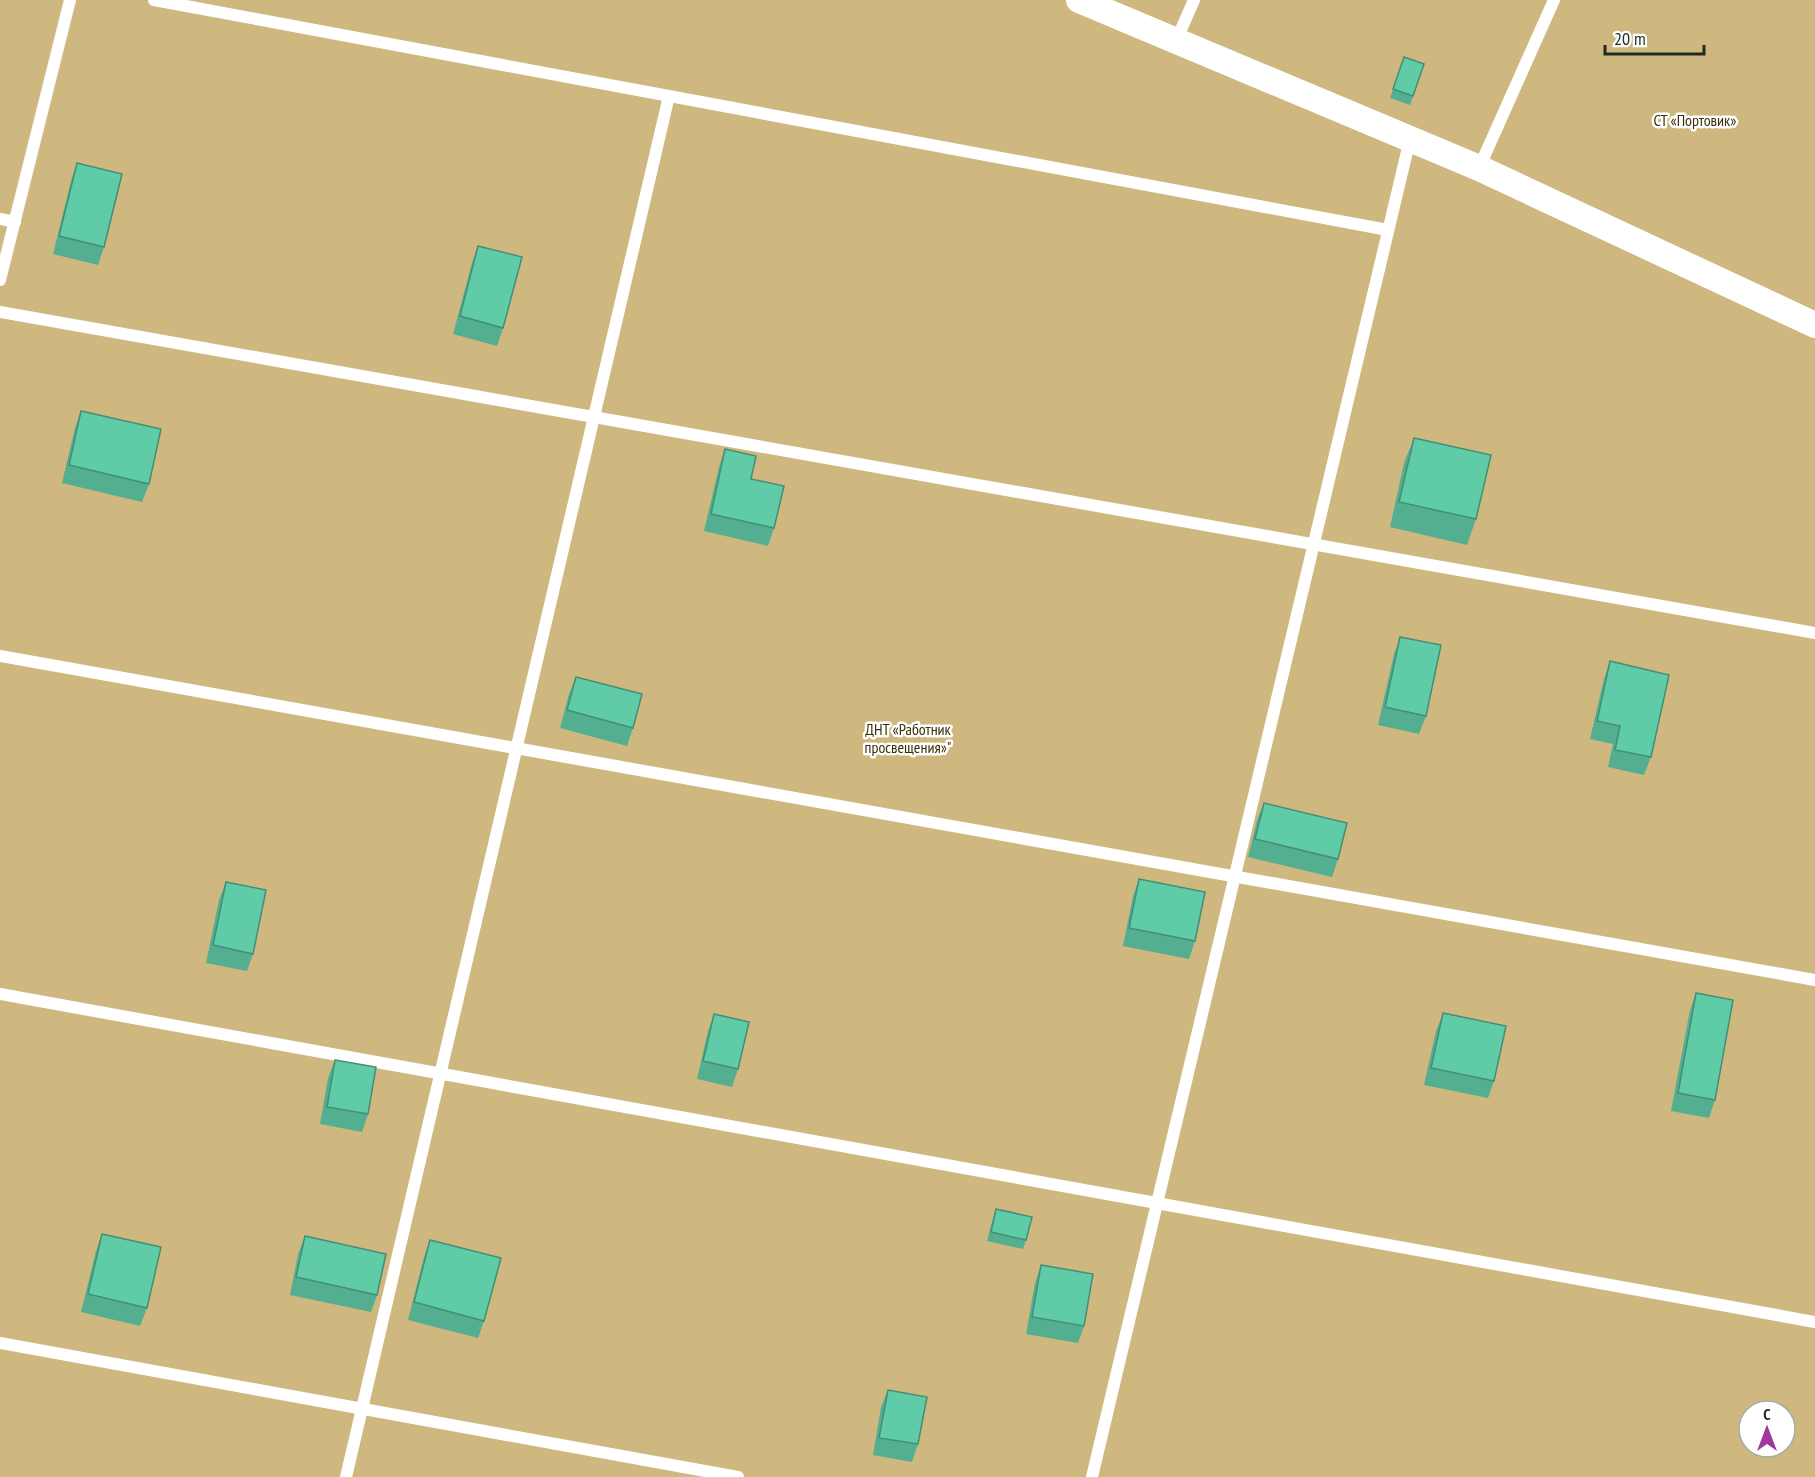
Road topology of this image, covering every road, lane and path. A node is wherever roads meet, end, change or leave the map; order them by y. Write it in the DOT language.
graph roads {
  1 [pos="70,0"];
  2 [pos="154,0"];
  3 [pos="1079,0"];
  4 [pos="1194,0"];
  5 [pos="1554,0"];
  6 [pos="1176,41"];
  7 [pos="669,96"];
  8 [pos="1410,139"];
  9 [pos="1479,168"];
  10 [pos="0,219"];
  11 [pos="15,222"];
  12 [pos="1388,230"];
  13 [pos="0,280"];
  14 [pos="0,312"];
  15 [pos="1815,325"];
  16 [pos="594,417"];
  17 [pos="1314,544"];
  18 [pos="1815,633"];
  19 [pos="0,656"];
  20 [pos="517,748"];
  21 [pos="1234,877"];
  22 [pos="1815,980"];
  23 [pos="0,994"];
  24 [pos="440,1074"];
  25 [pos="1157,1203"];
  26 [pos="1815,1322"];
  27 [pos="0,1343"];
  28 [pos="362,1409"];
  29 [pos="346,1477"];
  30 [pos="738,1477"];
  31 [pos="1092,1477"];
  1 -- 11 [label="lane"];
  2 -- 7 [label="lane"];
  3 -- 6 [label="street"];
  4 -- 6 [label="lane"];
  5 -- 9 [label="lane"];
  6 -- 8 [label="street"];
  7 -- 12 [label="lane"];
  7 -- 16 [label="lane"];
  8 -- 9 [label="street"];
  8 -- 12 [label="lane"];
  9 -- 15 [label="street"];
  10 -- 11 [label="lane"];
  11 -- 13 [label="lane"];
  12 -- 17 [label="lane"];
  14 -- 16 [label="lane"];
  16 -- 17 [label="lane"];
  16 -- 20 [label="lane"];
  17 -- 18 [label="lane"];
  17 -- 21 [label="lane"];
  19 -- 20 [label="lane"];
  20 -- 21 [label="lane"];
  20 -- 24 [label="lane"];
  21 -- 22 [label="lane"];
  21 -- 25 [label="lane"];
  23 -- 24 [label="lane"];
  24 -- 25 [label="lane"];
  24 -- 28 [label="lane"];
  25 -- 26 [label="lane"];
  25 -- 31 [label="lane"];
  27 -- 28 [label="lane"];
  28 -- 29 [label="lane"];
  28 -- 30 [label="lane"];
}
